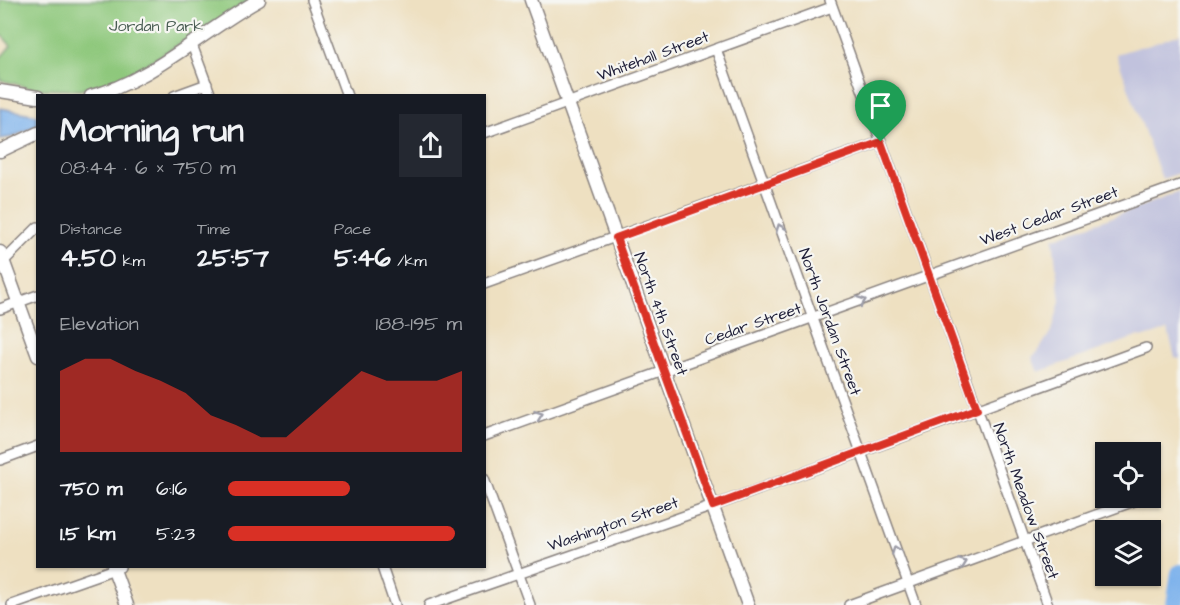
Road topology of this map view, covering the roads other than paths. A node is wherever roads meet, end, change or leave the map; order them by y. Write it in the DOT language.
graph roads {
  1 [pos="259,0"];
  2 [pos="312,0"];
  3 [pos="531,0"];
  4 [pos="831,4"];
  5 [pos="191,42"];
  6 [pos="716,49"];
  7 [pos="207,84"];
  8 [pos="122,86"];
  9 [pos="0,91"];
  10 [pos="97,94"];
  11 [pos="111,94"];
  12 [pos="180,94"];
  13 [pos="210,94"];
  14 [pos="346,94"];
  15 [pos="36,97"];
  16 [pos="568,103"];
  17 [pos="486,132"];
  18 [pos="36,134"];
  19 [pos="881,142"];
  20 [pos="0,151"];
  21 [pos="765,184"];
  22 [pos="1180,185"];
  23 [pos="36,228"];
  24 [pos="616,238"];
  25 [pos="2,257"];
  26 [pos="929,276"];
  27 [pos="486,283"];
  28 [pos="36,296"];
  29 [pos="18,302"];
  30 [pos="0,309"];
  31 [pos="813,318"];
  32 [pos="1146,348"];
  33 [pos="36,351"];
  34 [pos="664,371"];
  35 [pos="977,409"];
  36 [pos="486,434"];
  37 [pos="36,447"];
  38 [pos="861,452"];
  39 [pos="0,460"];
  40 [pos="486,485"];
  41 [pos="713,506"];
  42 [pos="1115,508"];
  43 [pos="1025,541"];
  44 [pos="116,568"];
  45 [pos="382,568"];
  46 [pos="518,573"];
  47 [pos="908,584"];
  48 [pos="12,605"];
  49 [pos="127,605"];
  50 [pos="395,605"];
  51 [pos="429,605"];
  52 [pos="530,605"];
  53 [pos="748,605"];
  54 [pos="849,605"];
  55 [pos="916,605"];
  56 [pos="1048,605"];
  1 -- 5 [label="street"];
  2 -- 14 [label="street"];
  3 -- 16 [label="street, North 4th Street"];
  4 -- 6 [label="street, Whitehall Street"];
  4 -- 19 [label="street, North Meadow Street"];
  5 -- 7 [label="street"];
  5 -- 8 [label="street"];
  6 -- 16 [label="street, Whitehall Street"];
  6 -- 21 [label="street, North Jordan Street"];
  7 -- 12 [label="street"];
  7 -- 13 [label="street"];
  8 -- 10 [label="street"];
  8 -- 11 [label="street"];
  9 -- 15 [label="street"];
  16 -- 17 [label="street, Whitehall Street"];
  16 -- 24 [label="street, North 4th Street"];
  18 -- 20 [label="street"];
  19 -- 21 [label="street"];
  19 -- 26 [label="street, North Meadow Street"];
  21 -- 24 [label="street"];
  31 -- 21 [label="street, North Jordan Street, one-way"];
  22 -- 26 [label="street, West Cedar Street"];
  23 -- 25 [label="street"];
  24 -- 27 [label="street"];
  24 -- 34 [label="street, North 4th Street"];
  25 -- 29 [label="street"];
  31 -- 26 [label="street, Cedar Street, one-way"];
  26 -- 35 [label="street, North Meadow Street"];
  28 -- 29 [label="street"];
  29 -- 30 [label="street"];
  29 -- 33 [label="street"];
  31 -- 34 [label="street, Cedar Street"];
  31 -- 38 [label="street, North Jordan Street"];
  32 -- 35 [label="street, Washington Street"];
  36 -- 34 [label="street, Cedar Street, one-way"];
  34 -- 41 [label="street, North 4th Street"];
  35 -- 38 [label="street, Washington Street"];
  35 -- 43 [label="street, North Meadow Street"];
  37 -- 39 [label="street"];
  38 -- 41 [label="street, Washington Street"];
  47 -- 38 [label="street, North Jordan Street, one-way"];
  40 -- 46 [label="street"];
  41 -- 46 [label="street, Washington Street"];
  41 -- 53 [label="street, North 4th Street"];
  42 -- 43 [label="street"];
  47 -- 43 [label="street, one-way"];
  43 -- 56 [label="street, North Meadow Street"];
  44 -- 48 [label="street"];
  44 -- 49 [label="street"];
  45 -- 50 [label="street"];
  46 -- 51 [label="street, Washington Street"];
  46 -- 52 [label="street"];
  47 -- 54 [label="street"];
  47 -- 55 [label="street, North Jordan Street"];
}
